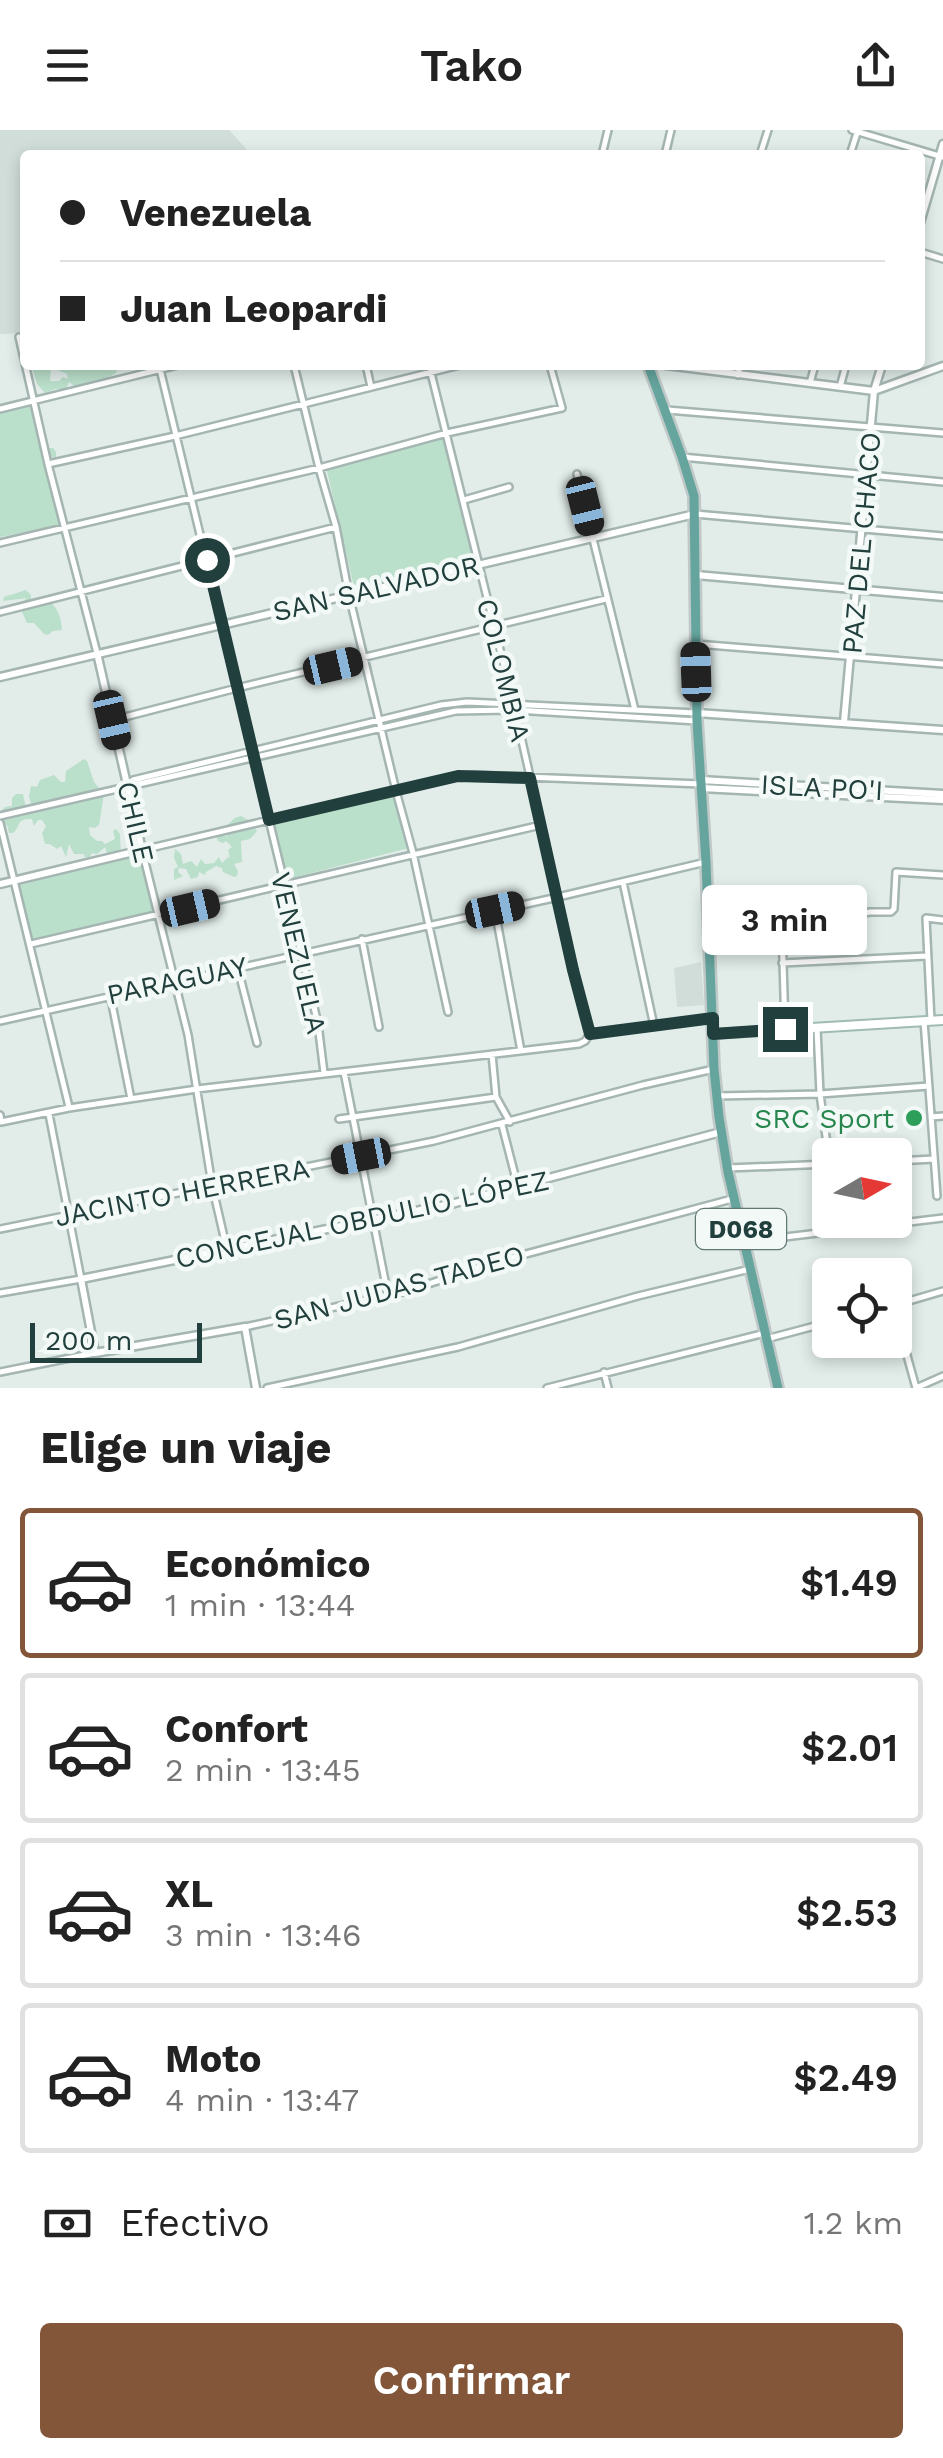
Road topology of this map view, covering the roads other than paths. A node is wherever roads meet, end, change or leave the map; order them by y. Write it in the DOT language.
graph roads {
  1 [pos="856,131"];
  2 [pos="943,144"];
  3 [pos="918,150"];
  4 [pos="941,157"];
  5 [pos="925,208"];
  6 [pos="19,338"];
  7 [pos="20,343"];
  8 [pos="943,366"];
  9 [pos="26,370"];
  10 [pos="149,370"];
  11 [pos="161,370"];
  12 [pos="295,370"];
  13 [pos="367,370"];
  14 [pos="427,370"];
  15 [pos="430,370"];
  16 [pos="551,370"];
  17 [pos="650,370"];
  18 [pos="717,370"];
  19 [pos="739,370"];
  20 [pos="814,370"];
  21 [pos="845,370"];
  22 [pos="880,370"];
  23 [pos="738,375"];
  24 [pos="810,384"];
  25 [pos="371,387"];
  26 [pos="840,387"];
  27 [pos="874,391"];
  28 [pos="33,402"];
  29 [pos="304,404"];
  30 [pos="0,410"];
  31 [pos="666,410"];
  32 [pos="872,427"];
  33 [pos="447,433"];
  34 [pos="943,433"];
  35 [pos="175,436"];
  36 [pos="682,457"];
  37 [pos="48,464"];
  38 [pos="318,468"];
  39 [pos="577,474"];
  40 [pos="866,475"];
  41 [pos="943,482"];
  42 [pos="509,487"];
  43 [pos="192,498"];
  44 [pos="462,500"];
  45 [pos="695,514"];
  46 [pos="65,528"];
  47 [pos="336,528"];
  48 [pos="862,528"];
  49 [pos="943,536"];
  50 [pos="592,538"];
  51 [pos="0,543"];
  52 [pos="207,560"];
  53 [pos="478,564"];
  54 [pos="696,574"];
  55 [pos="857,590"];
  56 [pos="80,593"];
  57 [pos="349,595"];
  58 [pos="943,596"];
  59 [pos="606,599"];
  60 [pos="0,612"];
  61 [pos="222,625"];
  62 [pos="494,628"];
  63 [pos="696,644"];
  64 [pos="97,653"];
  65 [pos="850,657"];
  66 [pos="365,659"];
  67 [pos="943,664"];
  68 [pos="0,677"];
  69 [pos="237,688"];
  70 [pos="514,707"];
  71 [pos="636,714"];
  72 [pos="697,717"];
  73 [pos="380,719"];
  74 [pos="112,720"];
  75 [pos="844,722"];
  76 [pos="382,728"];
  77 [pos="943,730"];
  78 [pos="313,736"];
  79 [pos="315,744"];
  80 [pos="253,754"];
  81 [pos="530,778"];
  82 [pos="701,784"];
  83 [pos="128,786"];
  84 [pos="396,791"];
  85 [pos="943,797"];
  86 [pos="0,816"];
  87 [pos="269,820"];
  88 [pos="0,824"];
  89 [pos="541,825"];
  90 [pos="142,850"];
  91 [pos="413,853"];
  92 [pos="706,862"];
  93 [pos="943,875"];
  94 [pos="15,880"];
  95 [pos="623,882"];
  96 [pos="0,884"];
  97 [pos="285,886"];
  98 [pos="558,897"];
  99 [pos="495,910"];
  100 [pos="159,915"];
  101 [pos="943,920"];
  102 [pos="428,926"];
  103 [pos="782,928"];
  104 [pos="709,938"];
  105 [pos="362,939"];
  106 [pos="30,944"];
  107 [pos="301,952"];
  108 [pos="927,956"];
  109 [pos="782,963"];
  110 [pos="237,968"];
  111 [pos="174,982"];
  112 [pos="110,994"];
  113 [pos="46,1010"];
  114 [pos="448,1012"];
  115 [pos="713,1018"];
  116 [pos="0,1020"];
  117 [pos="943,1020"];
  118 [pos="928,1021"];
  119 [pos="654,1026"];
  120 [pos="379,1027"];
  121 [pos="817,1028"];
  122 [pos="785,1029"];
  123 [pos="590,1034"];
  124 [pos="713,1034"];
  125 [pos="257,1043"];
  126 [pos="521,1052"];
  127 [pos="492,1054"];
  128 [pos="714,1069"];
  129 [pos="344,1072"];
  130 [pos="324,1074"];
  131 [pos="929,1086"];
  132 [pos="197,1089"];
  133 [pos="820,1094"];
  134 [pos="717,1096"];
  135 [pos="496,1097"];
  136 [pos="131,1099"];
  137 [pos="70,1108"];
  138 [pos="49,1114"];
  139 [pos="930,1116"];
  140 [pos="943,1116"];
  141 [pos="352,1118"];
  142 [pos="1,1119"];
  143 [pos="339,1119"];
  144 [pos="506,1124"];
  145 [pos="721,1132"];
  146 [pos="826,1138"];
  147 [pos="361,1156"];
  148 [pos="934,1158"];
  149 [pos="912,1159"];
  150 [pos="812,1165"];
  151 [pos="728,1168"];
  152 [pos="212,1185"];
  153 [pos="518,1187"];
  154 [pos="937,1196"];
  155 [pos="735,1198"];
  156 [pos="69,1216"];
  157 [pos="943,1218"];
  158 [pos="372,1221"];
  159 [pos="0,1229"];
  160 [pos="744,1242"];
  161 [pos="227,1250"];
  162 [pos="750,1269"];
  163 [pos="81,1278"];
  164 [pos="943,1291"];
  165 [pos="0,1293"];
  166 [pos="388,1296"];
  167 [pos="912,1302"];
  168 [pos="812,1326"];
  169 [pos="244,1327"];
  170 [pos="765,1336"];
  171 [pos="95,1353"];
  172 [pos="908,1358"];
  173 [pos="0,1372"];
  174 [pos="604,1372"];
  175 [pos="943,1376"];
  176 [pos="256,1388"];
  177 [pos="266,1388"];
  178 [pos="547,1388"];
  179 [pos="608,1388"];
  180 [pos="778,1388"];
  1 -- 3 [label="street"];
  2 -- 4 [label="street"];
  4 -- 5 [label="street"];
  6 -- 7 [label="street, CHILE"];
  8 -- 27 [label="street"];
  9 -- 28 [label="street, CHILE"];
  10 -- 28 [label="street"];
  11 -- 35 [label="street, VENEZUELA"];
  12 -- 29 [label="street"];
  13 -- 25 [label="street"];
  14 -- 25 [label="street"];
  15 -- 33 [label="street, COLOMBIA"];
  16 -- 33 [label="street"];
  17 -- 31 [label="main road, D068"];
  18 -- 23 [label="street"];
  19 -- 23 [label="street"];
  20 -- 24 [label="street"];
  21 -- 26 [label="street"];
  22 -- 27 [label="street, PAZ DEL CHACO"];
  23 -- 24 [label="street"];
  24 -- 26 [label="street"];
  25 -- 29 [label="street"];
  26 -- 27 [label="street"];
  27 -- 32 [label="street, PAZ DEL CHACO"];
  28 -- 30 [label="street"];
  28 -- 37 [label="street, CHILE"];
  29 -- 35 [label="street"];
  29 -- 38 [label="street"];
  31 -- 32 [label="street"];
  31 -- 36 [label="main road, D068"];
  32 -- 34 [label="street"];
  32 -- 40 [label="street, PAZ DEL CHACO"];
  33 -- 38 [label="street"];
  33 -- 44 [label="street, COLOMBIA"];
  35 -- 37 [label="street"];
  35 -- 43 [label="street, VENEZUELA"];
  36 -- 40 [label="street"];
  36 -- 45 [label="main road, D068"];
  37 -- 46 [label="street, CHILE"];
  38 -- 43 [label="street"];
  38 -- 47 [label="street"];
  39 -- 50 [label="street"];
  40 -- 41 [label="street"];
  40 -- 48 [label="street, PAZ DEL CHACO"];
  42 -- 44 [label="street"];
  43 -- 46 [label="street"];
  43 -- 52 [label="street, VENEZUELA"];
  44 -- 53 [label="street, COLOMBIA"];
  45 -- 48 [label="street"];
  45 -- 50 [label="street, SAN SALVADOR"];
  45 -- 54 [label="main road, D068"];
  46 -- 51 [label="street"];
  46 -- 56 [label="street, CHILE"];
  47 -- 52 [label="street"];
  47 -- 57 [label="street"];
  48 -- 49 [label="street"];
  48 -- 55 [label="street, PAZ DEL CHACO"];
  50 -- 53 [label="street, SAN SALVADOR"];
  50 -- 59 [label="street"];
  52 -- 56 [label="street"];
  52 -- 61 [label="street, VENEZUELA"];
  53 -- 57 [label="street, SAN SALVADOR"];
  53 -- 62 [label="street, COLOMBIA"];
  54 -- 55 [label="street"];
  54 -- 63 [label="main road, D068"];
  55 -- 58 [label="street"];
  55 -- 65 [label="street, PAZ DEL CHACO"];
  56 -- 60 [label="street"];
  56 -- 64 [label="street, CHILE"];
  57 -- 61 [label="street, SAN SALVADOR"];
  57 -- 66 [label="street"];
  59 -- 62 [label="street"];
  59 -- 71 [label="street"];
  61 -- 64 [label="street, SAN SALVADOR"];
  61 -- 69 [label="street, VENEZUELA"];
  62 -- 66 [label="street"];
  62 -- 70 [label="street, COLOMBIA"];
  63 -- 65 [label="street"];
  63 -- 72 [label="main road, D068"];
  64 -- 68 [label="street, SAN SALVADOR"];
  64 -- 74 [label="street, CHILE"];
  65 -- 67 [label="street"];
  65 -- 75 [label="street, PAZ DEL CHACO"];
  66 -- 69 [label="street"];
  66 -- 73 [label="street"];
  69 -- 74 [label="street"];
  69 -- 80 [label="street, VENEZUELA"];
  70 -- 71 [label="street"];
  70 -- 73 [label="street"];
  70 -- 76 [label="street"];
  70 -- 81 [label="street, COLOMBIA"];
  71 -- 72 [label="street"];
  72 -- 75 [label="street"];
  72 -- 82 [label="main road, D068"];
  73 -- 76 [label="street"];
  73 -- 78 [label="street"];
  74 -- 83 [label="street, CHILE"];
  75 -- 77 [label="street"];
  76 -- 79 [label="street"];
  76 -- 84 [label="street"];
  78 -- 79 [label="street"];
  78 -- 80 [label="street"];
  79 -- 80 [label="street"];
  80 -- 83 [label="street"];
  80 -- 87 [label="street, VENEZUELA"];
  81 -- 82 [label="street"];
  81 -- 84 [label="street"];
  81 -- 89 [label="street, COLOMBIA"];
  82 -- 85 [label="street, ISLA PO'I"];
  82 -- 92 [label="main road, D068"];
  83 -- 86 [label="street"];
  83 -- 90 [label="street, CHILE"];
  84 -- 87 [label="street"];
  84 -- 91 [label="street"];
  87 -- 90 [label="street"];
  87 -- 97 [label="street, VENEZUELA"];
  88 -- 94 [label="street"];
  89 -- 91 [label="street"];
  89 -- 98 [label="street, COLOMBIA"];
  90 -- 94 [label="street"];
  90 -- 100 [label="street, CHILE"];
  91 -- 97 [label="street"];
  91 -- 102 [label="street"];
  92 -- 95 [label="street, PARAGUAY"];
  92 -- 104 [label="main road, D068"];
  93 -- 103 [label="street"];
  94 -- 96 [label="street"];
  94 -- 106 [label="street"];
  95 -- 98 [label="street, PARAGUAY"];
  95 -- 119 [label="street"];
  97 -- 100 [label="street"];
  97 -- 107 [label="street, VENEZUELA"];
  98 -- 99 [label="street, PARAGUAY"];
  98 -- 123 [label="street, COLOMBIA"];
  99 -- 102 [label="street, PARAGUAY"];
  99 -- 126 [label="street"];
  100 -- 106 [label="street"];
  100 -- 111 [label="street, CHILE"];
  101 -- 108 [label="street"];
  102 -- 105 [label="street, PARAGUAY"];
  102 -- 114 [label="street"];
  103 -- 104 [label="street"];
  103 -- 109 [label="street"];
  104 -- 115 [label="main road, D068"];
  105 -- 107 [label="street, PARAGUAY"];
  105 -- 120 [label="street"];
  106 -- 113 [label="street"];
  107 -- 110 [label="street, PARAGUAY"];
  107 -- 130 [label="street, VENEZUELA"];
  108 -- 109 [label="street"];
  108 -- 118 [label="street"];
  109 -- 122 [label="street"];
  110 -- 111 [label="street, PARAGUAY"];
  110 -- 125 [label="street"];
  111 -- 112 [label="street, PARAGUAY"];
  111 -- 132 [label="street, CHILE"];
  112 -- 113 [label="street, PARAGUAY"];
  112 -- 136 [label="street"];
  113 -- 116 [label="street, PARAGUAY"];
  113 -- 137 [label="street"];
  115 -- 119 [label="street"];
  115 -- 124 [label="main road, D068"];
  117 -- 118 [label="main road"];
  118 -- 121 [label="main road"];
  118 -- 131 [label="street"];
  119 -- 123 [label="street"];
  121 -- 122 [label="main road"];
  121 -- 133 [label="street"];
  122 -- 124 [label="main road"];
  123 -- 126 [label="street"];
  124 -- 128 [label="main road, D068"];
  126 -- 127 [label="street"];
  127 -- 129 [label="street"];
  127 -- 135 [label="street"];
  128 -- 134 [label="main road, D068"];
  128 -- 144 [label="street, JACINTO HERRERA"];
  129 -- 130 [label="street"];
  129 -- 141 [label="street"];
  130 -- 132 [label="street"];
  131 -- 133 [label="street"];
  131 -- 139 [label="street"];
  132 -- 136 [label="street"];
  132 -- 152 [label="street, CHILE"];
  133 -- 134 [label="street"];
  133 -- 146 [label="street"];
  134 -- 145 [label="main road, D068"];
  135 -- 141 [label="street"];
  135 -- 144 [label="street"];
  136 -- 137 [label="street"];
  137 -- 138 [label="street"];
  138 -- 142 [label="street"];
  138 -- 156 [label="street"];
  139 -- 140 [label="street"];
  139 -- 148 [label="street"];
  141 -- 143 [label="street"];
  141 -- 147 [label="street"];
  144 -- 147 [label="street, JACINTO HERRERA"];
  144 -- 153 [label="street"];
  145 -- 151 [label="main road, D068"];
  145 -- 153 [label="street, CONCEJAL OBDULIO LÓPEZ"];
  147 -- 152 [label="street, JACINTO HERRERA"];
  147 -- 158 [label="street"];
  148 -- 149 [label="street"];
  148 -- 154 [label="street"];
  150 -- 151 [label="street"];
  151 -- 155 [label="main road, D068"];
  152 -- 156 [label="street, JACINTO HERRERA"];
  152 -- 161 [label="street, CHILE"];
  153 -- 158 [label="street, CONCEJAL OBDULIO LÓPEZ"];
  155 -- 160 [label="main road, D068"];
  155 -- 166 [label="street, SAN JUDAS TADEO"];
  156 -- 159 [label="street, JACINTO HERRERA"];
  156 -- 163 [label="street"];
  157 -- 160 [label="street"];
  158 -- 161 [label="street, CONCEJAL OBDULIO LÓPEZ"];
  158 -- 166 [label="street"];
  160 -- 162 [label="main road, D068"];
  161 -- 163 [label="street, CONCEJAL OBDULIO LÓPEZ"];
  162 -- 170 [label="main road, D068"];
  162 -- 177 [label="street"];
  163 -- 165 [label="street, CONCEJAL OBDULIO LÓPEZ"];
  163 -- 171 [label="street"];
  164 -- 167 [label="street"];
  166 -- 169 [label="street, SAN JUDAS TADEO"];
  168 -- 170 [label="street"];
  169 -- 171 [label="street, SAN JUDAS TADEO"];
  169 -- 176 [label="street"];
  170 -- 174 [label="street"];
  170 -- 180 [label="main road, D068"];
  171 -- 173 [label="street, SAN JUDAS TADEO"];
  172 -- 175 [label="street"];
  174 -- 178 [label="street"];
  174 -- 179 [label="street"];
}
